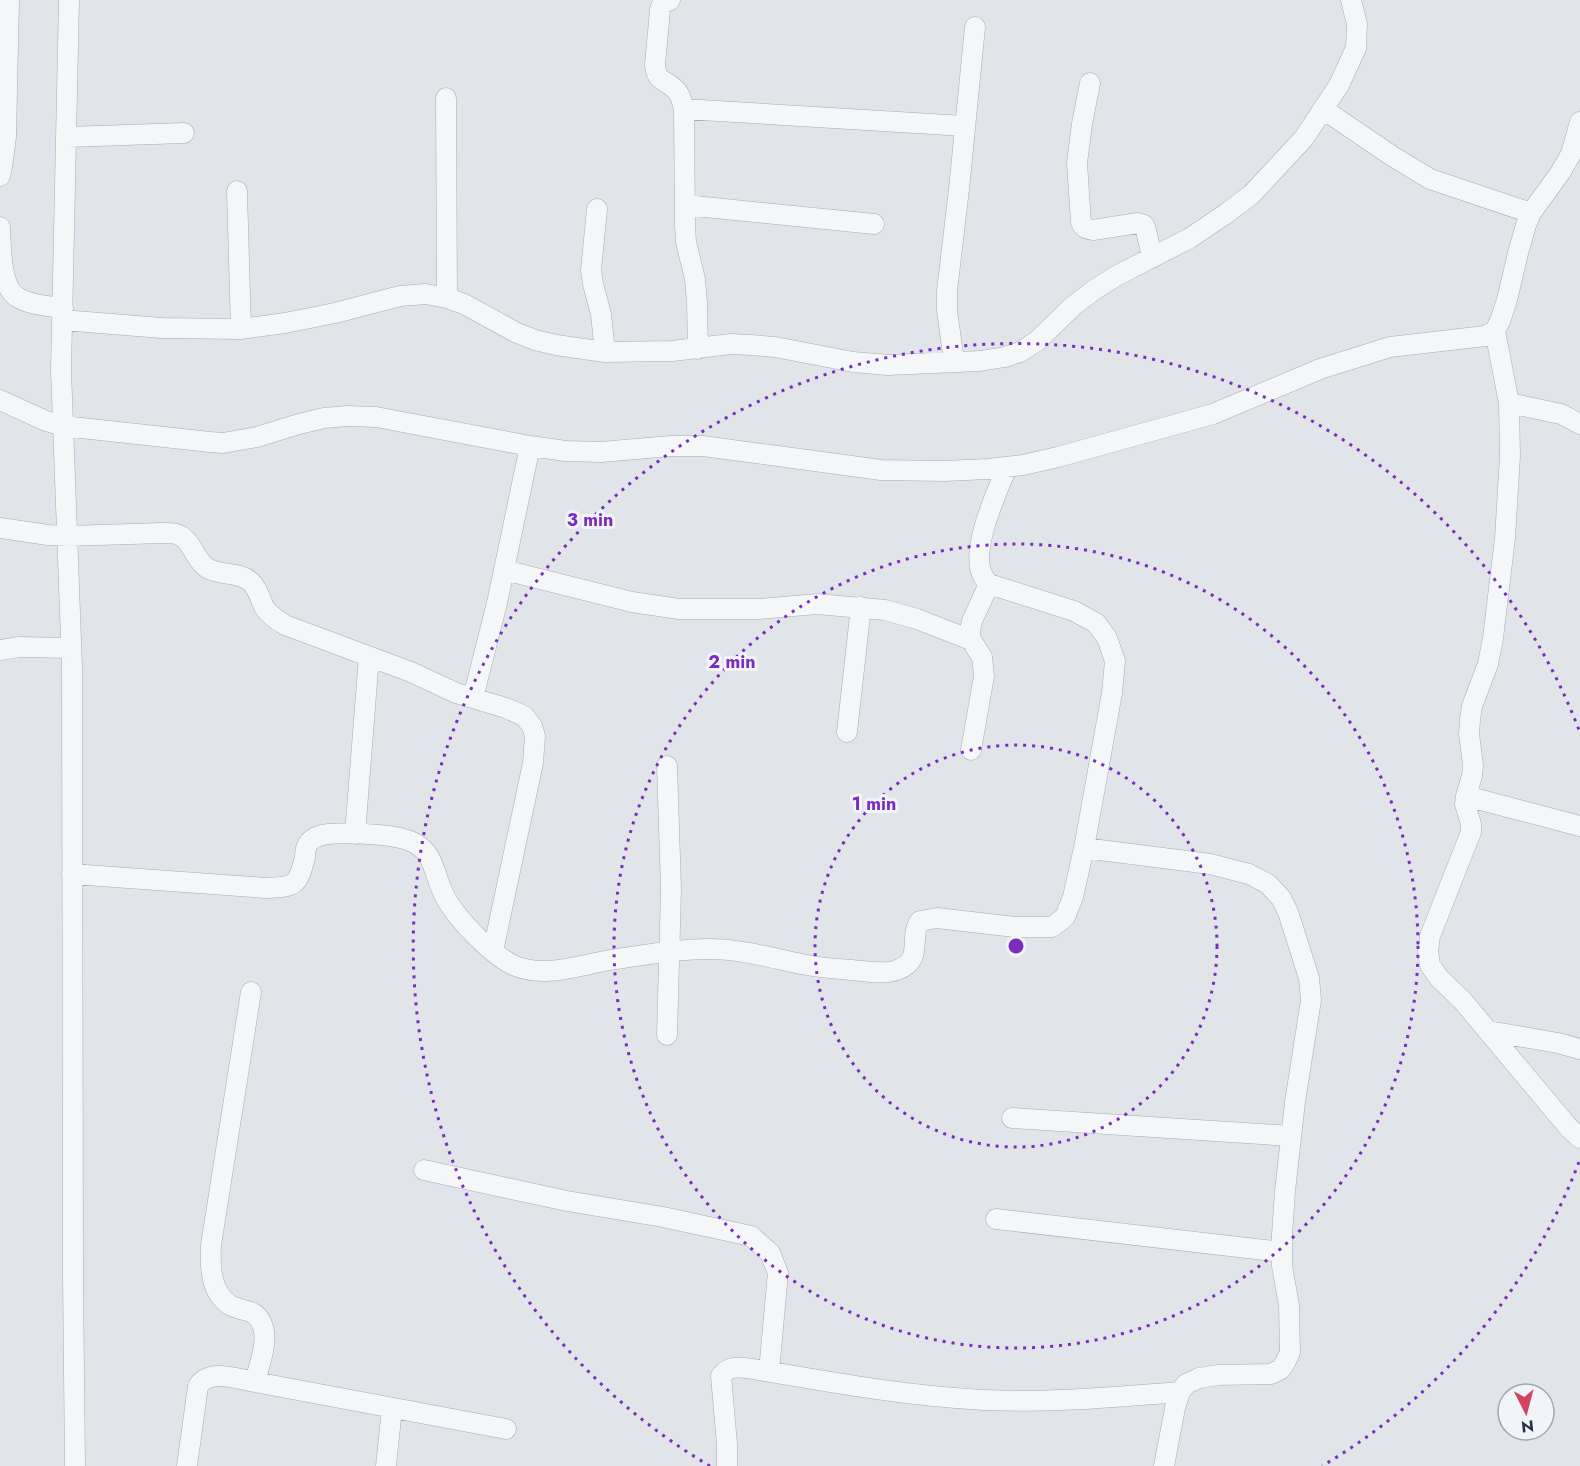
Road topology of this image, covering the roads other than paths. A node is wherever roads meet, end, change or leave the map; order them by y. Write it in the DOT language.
graph roads {
  1 [pos="9,0"];
  2 [pos="69,0"];
  3 [pos="670,0"];
  4 [pos="1351,0"];
  5 [pos="975,27"];
  6 [pos="1090,83"];
  7 [pos="446,98"];
  8 [pos="684,109"];
  9 [pos="1323,109"];
  10 [pos="1580,122"];
  11 [pos="965,126"];
  12 [pos="184,133"];
  13 [pos="67,137"];
  14 [pos="0,177"];
  15 [pos="237,191"];
  16 [pos="685,205"];
  17 [pos="597,209"];
  18 [pos="1531,213"];
  19 [pos="874,224"];
  20 [pos="0,227"];
  21 [pos="1152,258"];
  22 [pos="447,298"];
  23 [pos="62,314"];
  24 [pos="241,328"];
  25 [pos="1495,331"];
  26 [pos="698,349"];
  27 [pos="605,352"];
  28 [pos="954,362"];
  29 [pos="0,400"];
  30 [pos="1509,403"];
  31 [pos="1580,423"];
  32 [pos="63,426"];
  33 [pos="530,446"];
  34 [pos="1007,467"];
  35 [pos="0,528"];
  36 [pos="68,536"];
  37 [pos="504,570"];
  38 [pos="989,584"];
  39 [pos="861,607"];
  40 [pos="971,640"];
  41 [pos="71,648"];
  42 [pos="0,650"];
  43 [pos="369,657"];
  44 [pos="474,698"];
  45 [pos="847,732"];
  46 [pos="971,750"];
  47 [pos="667,766"];
  48 [pos="1466,796"];
  49 [pos="1580,826"];
  50 [pos="355,834"];
  51 [pos="1084,848"];
  52 [pos="72,874"];
  53 [pos="493,951"];
  54 [pos="669,952"];
  55 [pos="251,992"];
  56 [pos="1488,1031"];
  57 [pos="667,1035"];
  58 [pos="1580,1049"];
  59 [pos="1012,1118"];
  60 [pos="1291,1136"];
  61 [pos="1580,1138"];
  62 [pos="424,1170"];
  63 [pos="996,1219"];
  64 [pos="1282,1252"];
  65 [pos="769,1371"];
  66 [pos="255,1382"];
  67 [pos="1180,1392"];
  68 [pos="392,1408"];
  69 [pos="506,1429"];
  70 [pos="75,1466"];
  71 [pos="187,1466"];
  72 [pos="386,1466"];
  73 [pos="727,1466"];
  74 [pos="1164,1466"];
  1 -- 14 [label="street"];
  2 -- 13 [label="street"];
  3 -- 8 [label="street"];
  4 -- 9 [label="street"];
  5 -- 11 [label="street"];
  6 -- 21 [label="street"];
  7 -- 22 [label="street"];
  8 -- 11 [label="street"];
  8 -- 16 [label="street"];
  9 -- 18 [label="street"];
  9 -- 21 [label="street"];
  10 -- 18 [label="street"];
  11 -- 28 [label="street"];
  12 -- 13 [label="street"];
  13 -- 23 [label="street"];
  15 -- 24 [label="street"];
  16 -- 19 [label="street"];
  16 -- 26 [label="street"];
  17 -- 27 [label="street"];
  18 -- 25 [label="street"];
  20 -- 23 [label="street"];
  21 -- 28 [label="street"];
  22 -- 24 [label="street"];
  22 -- 27 [label="street"];
  23 -- 24 [label="street"];
  23 -- 32 [label="street"];
  25 -- 30 [label="street"];
  25 -- 34 [label="street"];
  26 -- 27 [label="street"];
  26 -- 28 [label="street"];
  29 -- 32 [label="street"];
  30 -- 31 [label="street"];
  30 -- 48 [label="street"];
  32 -- 33 [label="street"];
  32 -- 36 [label="street"];
  33 -- 34 [label="street"];
  33 -- 37 [label="street"];
  34 -- 38 [label="street"];
  35 -- 36 [label="street"];
  36 -- 41 [label="street"];
  36 -- 43 [label="street"];
  37 -- 39 [label="street"];
  37 -- 44 [label="street"];
  38 -- 40 [label="street"];
  38 -- 51 [label="street"];
  39 -- 40 [label="street"];
  39 -- 45 [label="street"];
  40 -- 46 [label="street"];
  41 -- 42 [label="street"];
  41 -- 52 [label="street"];
  43 -- 44 [label="street"];
  43 -- 50 [label="street"];
  44 -- 53 [label="street"];
  47 -- 54 [label="street"];
  48 -- 49 [label="street"];
  48 -- 56 [label="street"];
  50 -- 52 [label="street"];
  50 -- 53 [label="street"];
  51 -- 54 [label="street"];
  51 -- 60 [label="street"];
  52 -- 70 [label="street"];
  53 -- 54 [label="street"];
  54 -- 57 [label="street"];
  55 -- 66 [label="street"];
  56 -- 58 [label="street"];
  56 -- 61 [label="street"];
  59 -- 60 [label="street"];
  60 -- 64 [label="street"];
  62 -- 65 [label="street"];
  63 -- 64 [label="street"];
  64 -- 67 [label="street"];
  65 -- 67 [label="street"];
  65 -- 73 [label="street"];
  66 -- 68 [label="street"];
  66 -- 71 [label="street"];
  67 -- 74 [label="street"];
  68 -- 69 [label="street"];
  68 -- 72 [label="street"];
}
